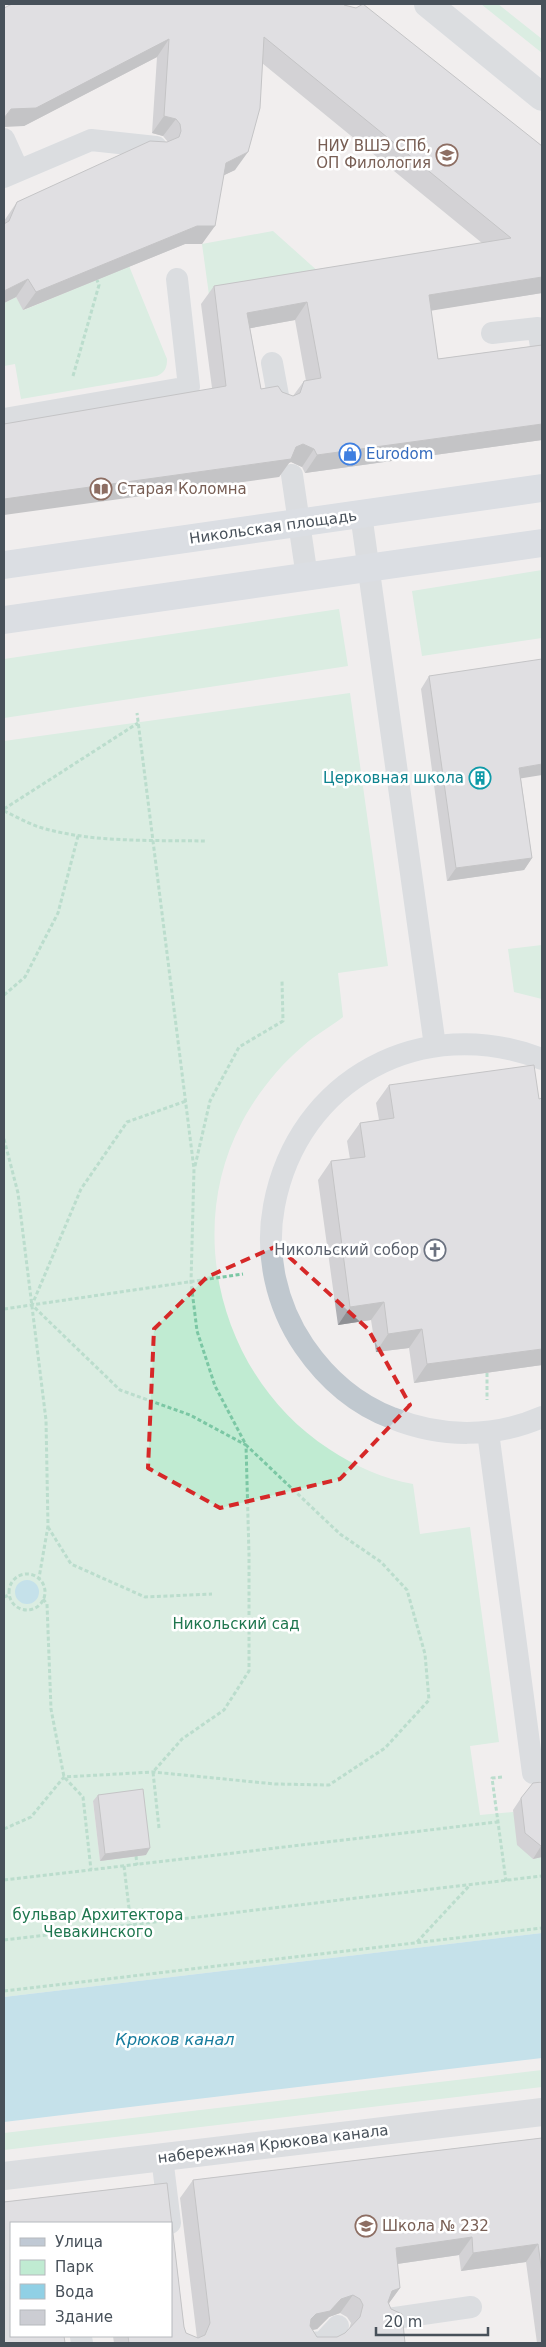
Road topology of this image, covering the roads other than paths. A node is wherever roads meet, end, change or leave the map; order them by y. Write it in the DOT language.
graph roads {
  1 [pos="428,4"];
  2 [pos="542,97"];
  3 [pos="4,139"];
  4 [pos="156,147"];
  5 [pos="11,174"];
  6 [pos="177,279"];
  7 [pos="492,333"];
  8 [pos="542,353"];
  9 [pos="272,363"];
  10 [pos="279,401"];
  11 [pos="4,419"];
  12 [pos="292,475"];
  13 [pos="542,488"];
  14 [pos="360,514"];
  15 [pos="300,523"];
  16 [pos="542,543"];
  17 [pos="4,565"];
  18 [pos="368,568"];
  19 [pos="307,577"];
  20 [pos="4,620"];
  21 [pos="435,1046"];
  22 [pos="542,1059"];
  23 [pos="542,1417"];
  24 [pos="488,1432"];
  25 [pos="533,1772"];
  26 [pos="542,2112"];
  27 [pos="162,2157"];
  28 [pos="4,2176"];
  29 [pos="170,2222"];
  30 [pos="471,2307"];
  31 [pos="388,2319"];
  32 [pos="338,2326"];
  33 [pos="310,2343"];
  1 -- 2 [label="street"];
  3 -- 5 [label="lane"];
  4 -- 5 [label="lane"];
  6 -- 11 [label="lane"];
  7 -- 8 [label="lane"];
  9 -- 10 [label="lane"];
  12 -- 15 [label="lane"];
  13 -- 14 [label="main road, Никольская площадь"];
  14 -- 15 [label="main road, Никольская площадь"];
  14 -- 18 [label="lane"];
  15 -- 17 [label="main road, Никольская площадь"];
  15 -- 19 [label="lane"];
  16 -- 18 [label="main road"];
  18 -- 19 [label="main road"];
  18 -- 21 [label="lane"];
  19 -- 20 [label="main road"];
  21 -- 22 [label="lane"];
  21 -- 24 [label="lane"];
  23 -- 24 [label="lane"];
  24 -- 25 [label="lane"];
  26 -- 27 [label="street, набережная Крюкова канала"];
  27 -- 28 [label="street, набережная Крюкова канала"];
  27 -- 29 [label="lane"];
  30 -- 31 [label="lane"];
  32 -- 33 [label="lane"];
}
